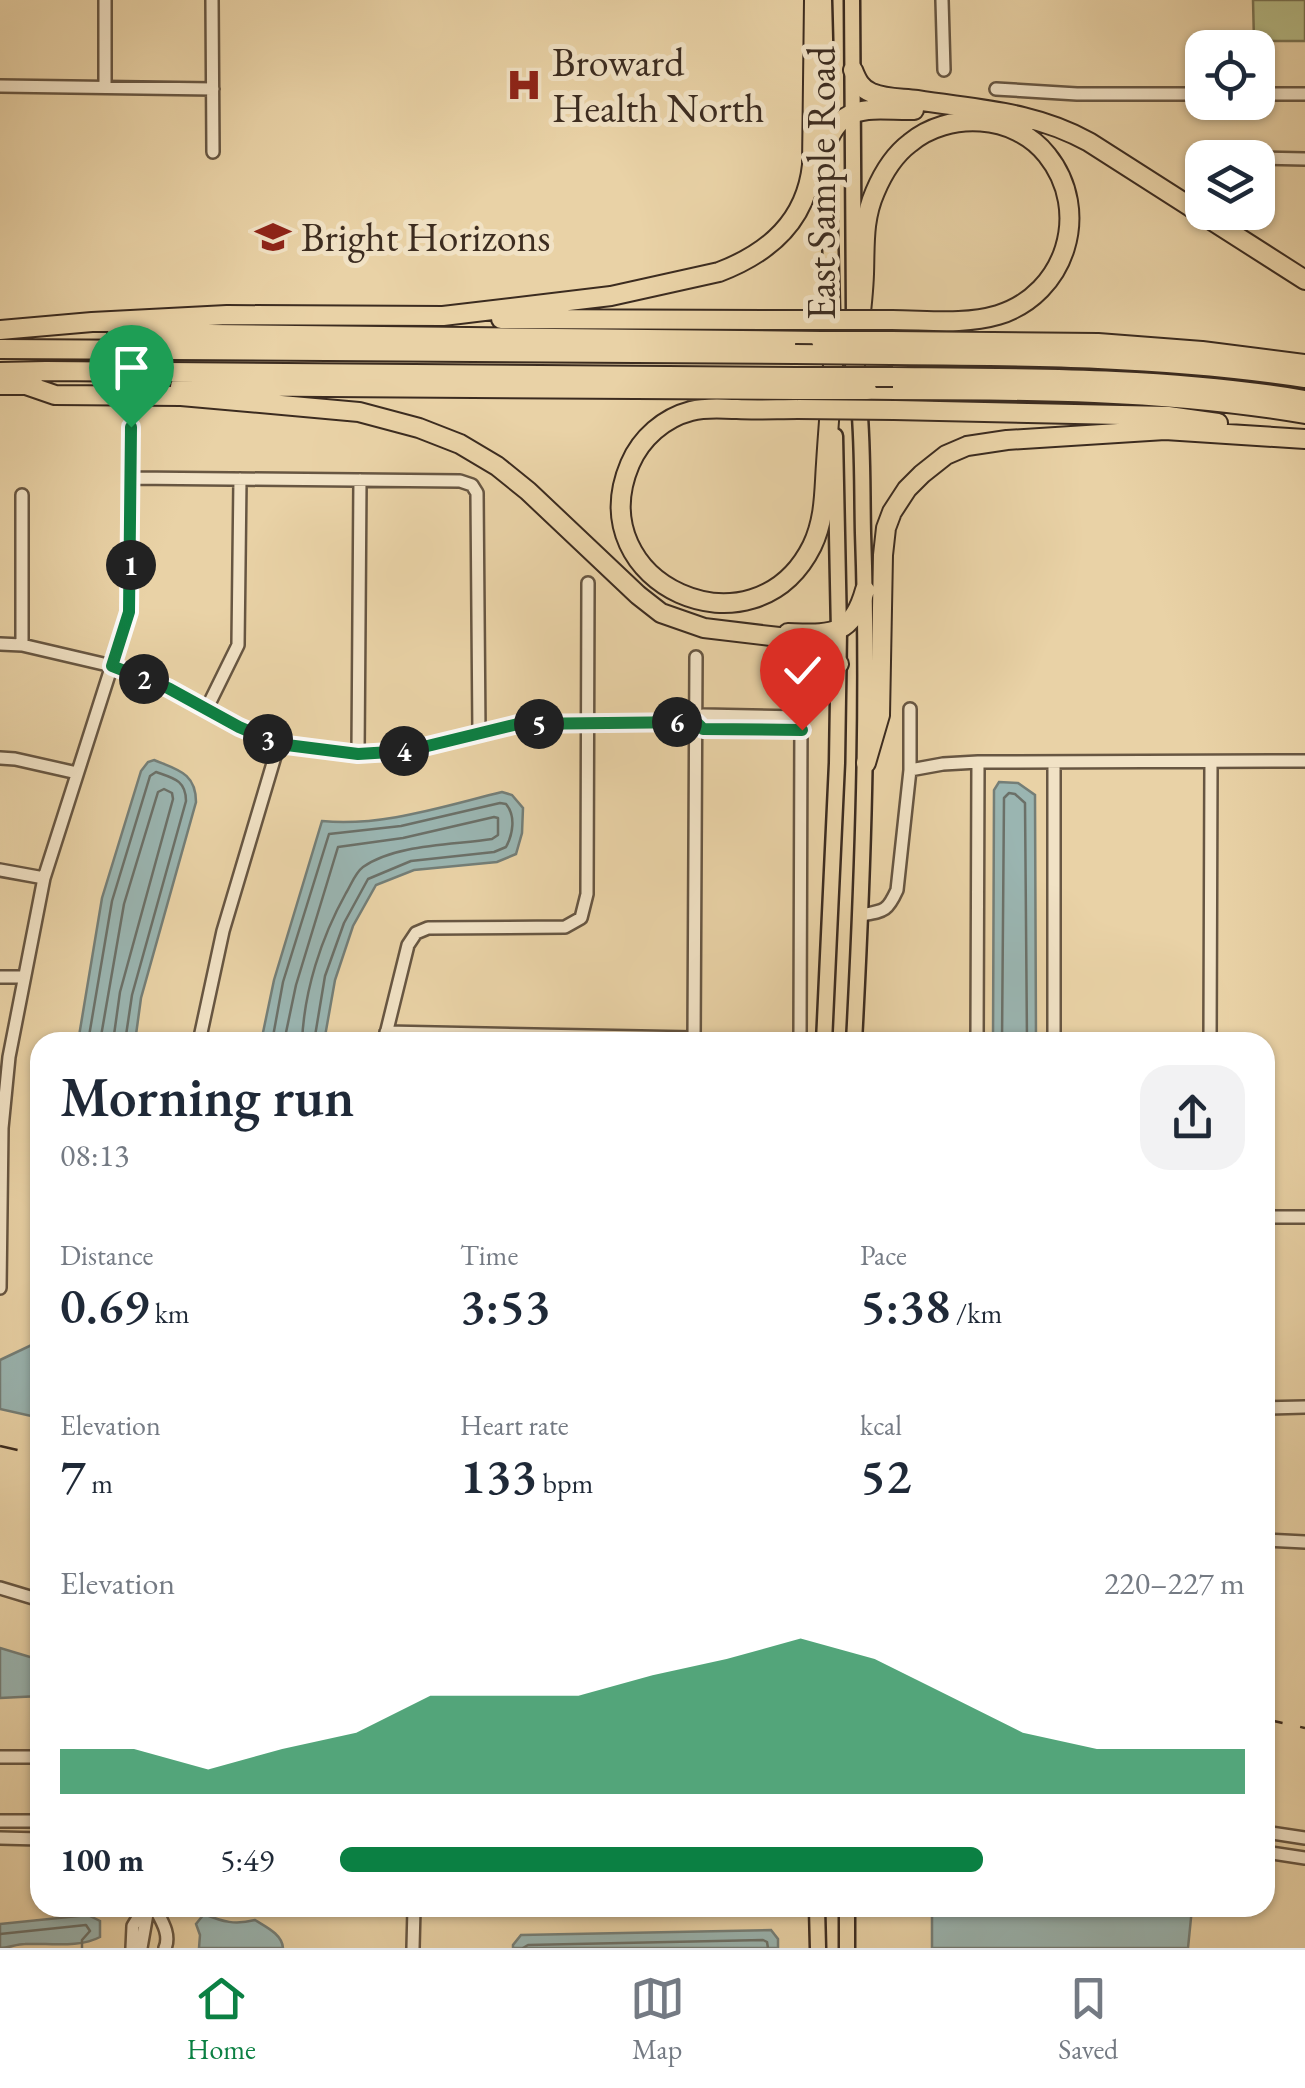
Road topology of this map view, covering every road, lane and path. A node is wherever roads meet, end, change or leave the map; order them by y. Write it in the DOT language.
graph roads {
  1 [pos="104,0"];
  2 [pos="212,0"];
  3 [pos="814,0"];
  4 [pos="824,0"];
  5 [pos="852,0"];
  6 [pos="942,0"];
  7 [pos="853,70"];
  8 [pos="944,70"];
  9 [pos="0,86"];
  10 [pos="105,87"];
  11 [pos="212,89"];
  12 [pos="996,89"];
  13 [pos="1185,94"];
  14 [pos="1275,94"];
  15 [pos="1305,94"];
  16 [pos="955,107"];
  17 [pos="853,113"];
  18 [pos="827,144"];
  19 [pos="212,152"];
  20 [pos="1275,158"];
  21 [pos="1305,159"];
  22 [pos="1305,280"];
  23 [pos="443,316"];
  24 [pos="0,331"];
  25 [pos="795,347"];
  26 [pos="891,348"];
  27 [pos="0,349"];
  28 [pos="1305,364"];
  29 [pos="833,365"];
  30 [pos="856,365"];
  31 [pos="0,370"];
  32 [pos="1305,378"];
  33 [pos="894,384"];
  34 [pos="0,385"];
  35 [pos="26,385"];
  36 [pos="797,392"];
  37 [pos="1305,400"];
  38 [pos="1305,414"];
  39 [pos="131,427"];
  40 [pos="1302,438"];
  41 [pos="131,478"];
  42 [pos="240,479"];
  43 [pos="360,480"];
  44 [pos="22,495"];
  45 [pos="588,583"];
  46 [pos="865,590"];
  47 [pos="839,631"];
  48 [pos="778,637"];
  49 [pos="0,644"];
  50 [pos="22,645"];
  51 [pos="696,657"];
  52 [pos="838,664"];
  53 [pos="112,666"];
  54 [pos="207,708"];
  55 [pos="910,709"];
  56 [pos="696,722"];
  57 [pos="588,723"];
  58 [pos="478,734"];
  59 [pos="279,744"];
  60 [pos="358,754"];
  61 [pos="0,758"];
  62 [pos="1305,761"];
  63 [pos="978,762"];
  64 [pos="1054,762"];
  65 [pos="1211,762"];
  66 [pos="866,763"];
  67 [pos="910,770"];
  68 [pos="77,773"];
  69 [pos="0,870"];
  70 [pos="44,878"];
  71 [pos="861,915"];
  72 [pos="0,977"];
  73 [pos="23,977"];
  74 [pos="201,1032"];
  75 [pos="386,1032"];
  76 [pos="694,1032"];
  77 [pos="800,1032"];
  78 [pos="825,1032"];
  79 [pos="855,1032"];
  80 [pos="977,1032"];
  81 [pos="1054,1032"];
  82 [pos="1210,1032"];
  83 [pos="1275,1217"];
  84 [pos="1305,1217"];
  85 [pos="0,1288"];
  86 [pos="1305,1407"];
  87 [pos="1275,1408"];
  88 [pos="1275,1540"];
  89 [pos="1305,1542"];
  90 [pos="0,1588"];
  91 [pos="30,1597"];
  92 [pos="0,1757"];
  93 [pos="30,1757"];
  94 [pos="0,1821"];
  95 [pos="30,1821"];
  96 [pos="1275,1834"];
  97 [pos="0,1838"];
  98 [pos="1305,1838"];
  99 [pos="30,1839"];
  100 [pos="1275,1854"];
  101 [pos="1305,1858"];
  102 [pos="141,1917"];
  103 [pos="147,1917"];
  104 [pos="156,1917"];
  105 [pos="414,1917"];
  106 [pos="817,1917"];
  107 [pos="847,1917"];
  108 [pos="132,1948"];
  109 [pos="142,1948"];
  110 [pos="165,1948"];
  111 [pos="413,1948"];
  112 [pos="818,1948"];
  113 [pos="847,1948"];
  1 -- 10 [label="street"];
  2 -- 11 [label="street"];
  3 -- 23 [label="highway"];
  4 -- 18 [label="main road, East Sample Road"];
  5 -- 7 [label="main road, East Sample Road"];
  6 -- 8 [label="street"];
  7 -- 16 [label="highway"];
  7 -- 17 [label="main road, East Sample Road"];
  9 -- 10 [label="street"];
  10 -- 11 [label="street"];
  11 -- 19 [label="street"];
  12 -- 13 [label="street"];
  14 -- 15 [label="street"];
  16 -- 17 [label="highway"];
  16 -- 22 [label="highway"];
  17 -- 18 [label="highway"];
  17 -- 30 [label="main road, East Sample Road"];
  18 -- 29 [label="main road, East Sample Road"];
  20 -- 21 [label="street"];
  23 -- 24 [label="highway"];
  23 -- 30 [label="highway, bridge"];
  24 -- 25 [label="highway"];
  25 -- 26 [label="highway, bridge"];
  25 -- 27 [label="highway"];
  26 -- 28 [label="highway"];
  26 -- 32 [label="highway"];
  29 -- 36 [label="highway"];
  29 -- 47 [label="main road, East Sample Road"];
  30 -- 46 [label="main road, East Sample Road"];
  31 -- 36 [label="highway"];
  33 -- 36 [label="highway, bridge"];
  33 -- 37 [label="highway"];
  33 -- 38 [label="highway"];
  34 -- 35 [label="highway"];
  35 -- 36 [label="highway"];
  35 -- 48 [label="highway"];
  36 -- 40 [label="highway, bridge"];
  39 -- 41 [label="street"];
  40 -- 66 [label="highway"];
  41 -- 42 [label="street"];
  41 -- 53 [label="street"];
  42 -- 43 [label="street"];
  42 -- 54 [label="street"];
  43 -- 58 [label="street"];
  43 -- 60 [label="street"];
  44 -- 50 [label="street"];
  45 -- 57 [label="street"];
  46 -- 47 [label="highway"];
  46 -- 66 [label="main road, East Sample Road"];
  47 -- 48 [label="highway"];
  47 -- 52 [label="main road, East Sample Road"];
  48 -- 52 [label="highway"];
  49 -- 50 [label="street"];
  50 -- 53 [label="street"];
  51 -- 56 [label="street"];
  52 -- 78 [label="main road, East Sample Road"];
  53 -- 54 [label="street"];
  53 -- 68 [label="street"];
  54 -- 59 [label="street"];
  55 -- 67 [label="street"];
  56 -- 57 [label="street"];
  56 -- 76 [label="street"];
  56 -- 77 [label="street"];
  57 -- 58 [label="street"];
  57 -- 75 [label="street"];
  58 -- 60 [label="street"];
  59 -- 60 [label="street"];
  59 -- 74 [label="street"];
  61 -- 68 [label="street"];
  62 -- 65 [label="street"];
  63 -- 64 [label="street"];
  63 -- 67 [label="street"];
  63 -- 80 [label="street"];
  64 -- 65 [label="street"];
  64 -- 81 [label="street"];
  65 -- 82 [label="street"];
  66 -- 71 [label="main road, East Sample Road"];
  67 -- 71 [label="street"];
  68 -- 70 [label="street"];
  69 -- 70 [label="street"];
  70 -- 73 [label="street"];
  71 -- 79 [label="main road, East Sample Road"];
  72 -- 73 [label="street"];
  73 -- 85 [label="street"];
  83 -- 84 [label="street"];
  86 -- 87 [label="street"];
  88 -- 89 [label="street"];
  90 -- 91 [label="street"];
  92 -- 93 [label="street"];
  94 -- 95 [label="street"];
  96 -- 98 [label="street"];
  97 -- 99 [label="street"];
  100 -- 101 [label="street"];
  102 -- 108 [label="street"];
  103 -- 109 [label="street"];
  104 -- 110 [label="street"];
  105 -- 111 [label="street"];
  106 -- 112 [label="main road"];
  107 -- 113 [label="main road"];
}
